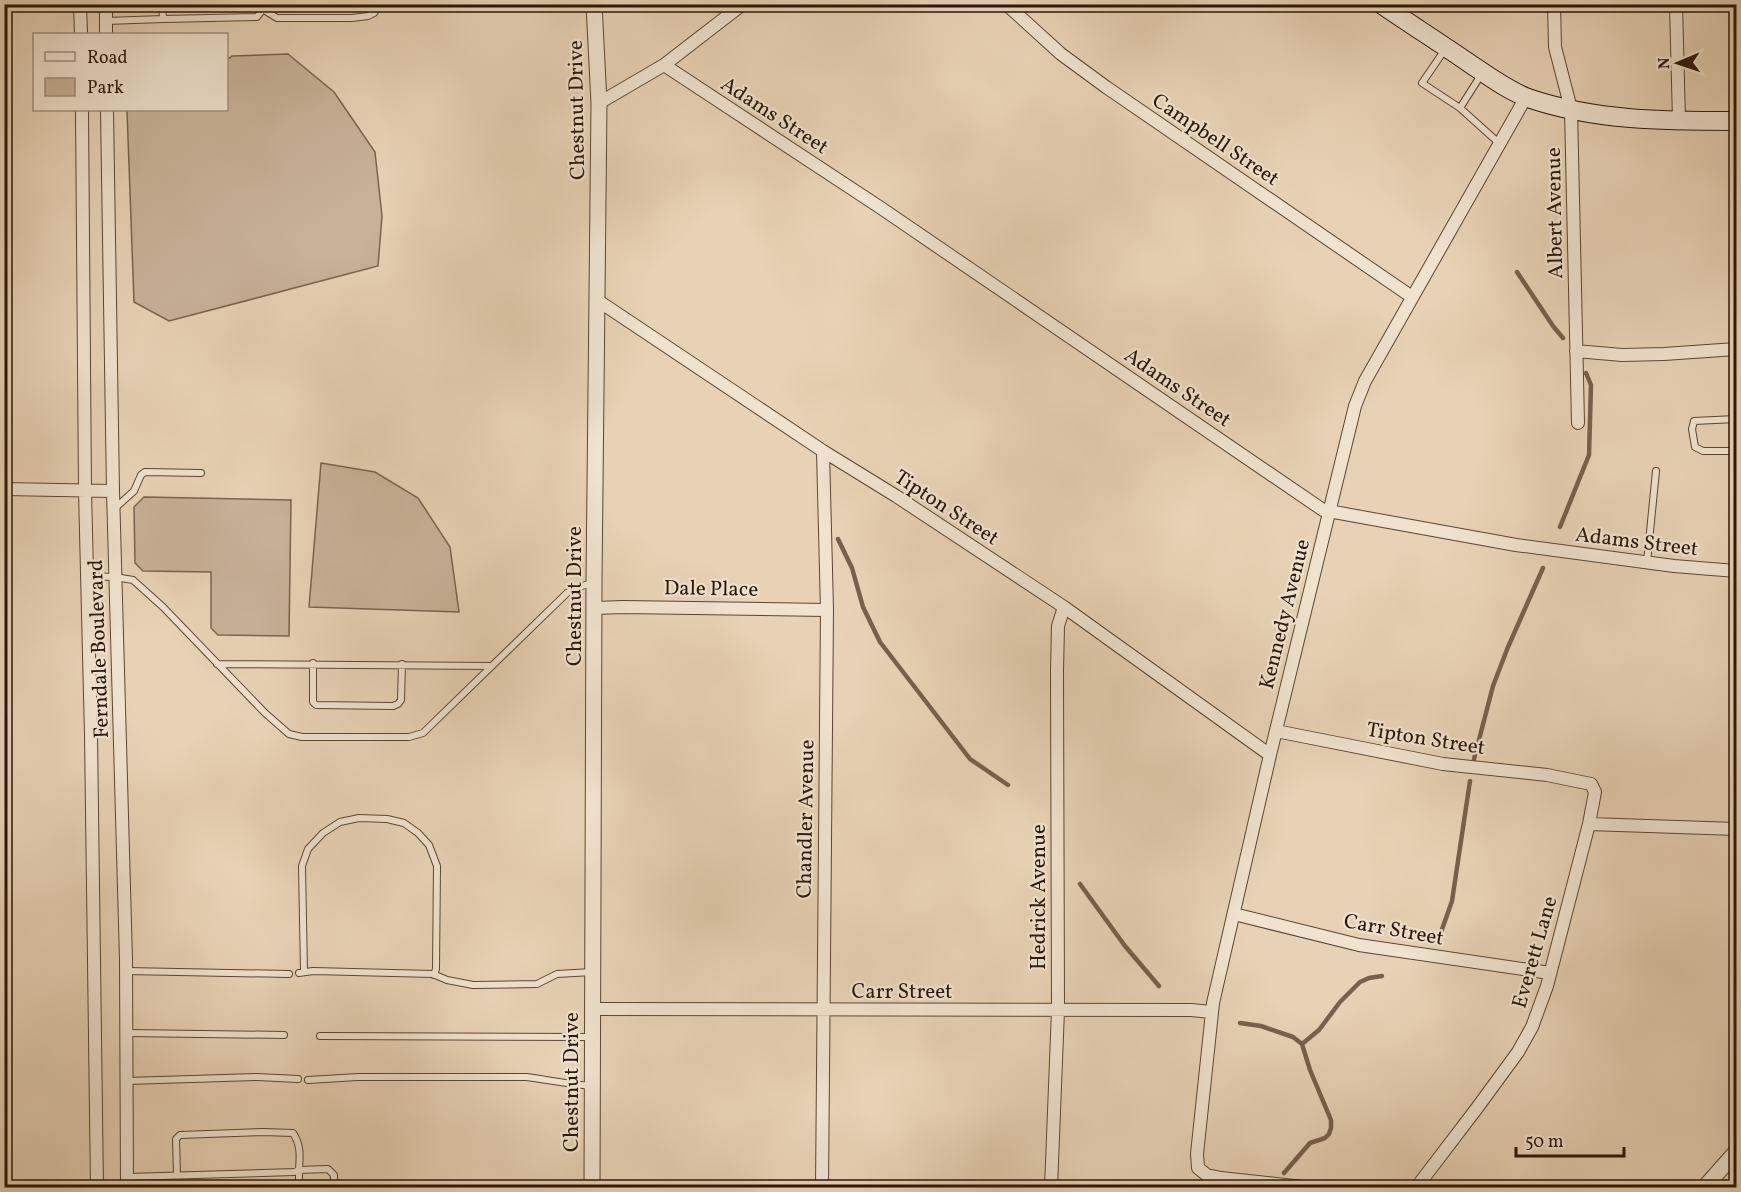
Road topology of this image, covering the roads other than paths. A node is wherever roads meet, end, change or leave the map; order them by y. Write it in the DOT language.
graph roads {
  1 [pos="80,4"];
  2 [pos="105,4"];
  3 [pos="162,4"];
  4 [pos="380,4"];
  5 [pos="594,4"];
  6 [pos="743,4"];
  7 [pos="1381,4"];
  8 [pos="1554,4"];
  9 [pos="1676,4"];
  10 [pos="1012,6"];
  11 [pos="266,7"];
  12 [pos="163,20"];
  13 [pos="106,21"];
  14 [pos="81,33"];
  15 [pos="106,33"];
  16 [pos="1447,48"];
  17 [pos="664,65"];
  18 [pos="1483,72"];
  19 [pos="1526,97"];
  20 [pos="599,103"];
  21 [pos="1460,108"];
  22 [pos="1571,110"];
  23 [pos="82,111"];
  24 [pos="107,111"];
  25 [pos="1679,121"];
  26 [pos="1737,122"];
  27 [pos="1500,144"];
  28 [pos="1412,297"];
  29 [pos="597,300"];
  30 [pos="1737,349"];
  31 [pos="1576,351"];
  32 [pos="1737,419"];
  33 [pos="1578,423"];
  34 [pos="823,451"];
  35 [pos="1737,451"];
  36 [pos="1656,471"];
  37 [pos="201,473"];
  38 [pos="4,489"];
  39 [pos="85,491"];
  40 [pos="113,491"];
  41 [pos="113,510"];
  42 [pos="1329,511"];
  43 [pos="1647,563"];
  44 [pos="1737,571"];
  45 [pos="87,576"];
  46 [pos="115,577"];
  47 [pos="594,582"];
  48 [pos="1064,607"];
  49 [pos="595,608"];
  50 [pos="827,610"];
  51 [pos="313,663"];
  52 [pos="217,664"];
  53 [pos="402,664"];
  54 [pos="492,666"];
  55 [pos="1276,731"];
  56 [pos="1270,755"];
  57 [pos="1571,780"];
  58 [pos="1589,824"];
  59 [pos="1737,830"];
  60 [pos="1234,914"];
  61 [pos="126,970"];
  62 [pos="592,972"];
  63 [pos="1550,973"];
  64 [pos="289,974"];
  65 [pos="434,975"];
  66 [pos="592,1009"];
  67 [pos="823,1010"];
  68 [pos="1058,1010"];
  69 [pos="1211,1012"];
  70 [pos="126,1033"];
  71 [pos="284,1035"];
  72 [pos="320,1036"];
  73 [pos="592,1037"];
  74 [pos="298,1079"];
  75 [pos="308,1080"];
  76 [pos="126,1081"];
  77 [pos="592,1086"];
  78 [pos="1737,1152"];
  79 [pos="299,1170"];
  80 [pos="177,1175"];
  81 [pos="127,1182"];
  82 [pos="97,1188"];
  83 [pos="299,1188"];
  84 [pos="334,1188"];
  85 [pos="592,1188"];
  86 [pos="822,1188"];
  87 [pos="1051,1188"];
  88 [pos="1312,1188"];
  89 [pos="1416,1188"];
  90 [pos="1704,1188"];
  1 -- 14 [label="street"];
  2 -- 13 [label="street"];
  3 -- 12 [label="lane"];
  4 -- 11 [label="lane"];
  5 -- 20 [label="street, Chestnut Drive"];
  6 -- 17 [label="street"];
  7 -- 16 [label="main road"];
  8 -- 22 [label="street, Albert Avenue"];
  9 -- 25 [label="street"];
  10 -- 28 [label="street, Campbell Street"];
  11 -- 12 [label="lane"];
  12 -- 13 [label="lane"];
  13 -- 15 [label="street"];
  16 -- 18 [label="main road"];
  16 -- 21 [label="lane"];
  17 -- 20 [label="street"];
  17 -- 42 [label="street, Adams Street"];
  18 -- 19 [label="main road"];
  18 -- 21 [label="lane"];
  19 -- 22 [label="main road"];
  19 -- 27 [label="street, Kennedy Avenue"];
  20 -- 29 [label="street, Chestnut Drive"];
  21 -- 27 [label="lane"];
  22 -- 25 [label="main road"];
  22 -- 31 [label="street, Albert Avenue"];
  23 -- 39 [label="street, Ferndale Boulevard"];
  24 -- 40 [label="street, Ferndale Boulevard"];
  25 -- 26 [label="main road"];
  27 -- 28 [label="street, Kennedy Avenue"];
  28 -- 42 [label="street, Kennedy Avenue"];
  29 -- 34 [label="street, Tipton Street"];
  29 -- 47 [label="street, Chestnut Drive"];
  30 -- 31 [label="street"];
  31 -- 33 [label="street, Albert Avenue"];
  32 -- 35 [label="lane"];
  34 -- 48 [label="street, Tipton Street"];
  34 -- 50 [label="street, Chandler Avenue"];
  36 -- 43 [label="lane"];
  37 -- 41 [label="lane"];
  38 -- 39 [label="street"];
  39 -- 40 [label="street"];
  39 -- 45 [label="street, Ferndale Boulevard"];
  40 -- 41 [label="street, Ferndale Boulevard"];
  41 -- 46 [label="street, Ferndale Boulevard"];
  42 -- 43 [label="street, Adams Street"];
  42 -- 55 [label="street, Kennedy Avenue"];
  43 -- 44 [label="street, Adams Street"];
  45 -- 46 [label="lane"];
  45 -- 82 [label="street, Ferndale Boulevard"];
  46 -- 52 [label="lane"];
  46 -- 61 [label="street, Ferndale Boulevard"];
  47 -- 49 [label="street, Chestnut Drive"];
  47 -- 54 [label="lane"];
  48 -- 56 [label="street, Tipton Street"];
  48 -- 68 [label="street, Hedrick Avenue"];
  49 -- 50 [label="street, Dale Place"];
  49 -- 62 [label="street, Chestnut Drive"];
  50 -- 67 [label="street, Chandler Avenue"];
  51 -- 52 [label="lane"];
  51 -- 53 [label="lane"];
  51 -- 53 [label="lane"];
  52 -- 54 [label="lane"];
  53 -- 54 [label="lane"];
  55 -- 56 [label="street, Kennedy Avenue"];
  55 -- 57 [label="street, Tipton Street"];
  56 -- 60 [label="street, Kennedy Avenue"];
  57 -- 58 [label="street, Everett Lane"];
  58 -- 59 [label="street"];
  58 -- 63 [label="street, Everett Lane"];
  60 -- 63 [label="street, Carr Street"];
  60 -- 69 [label="street, Kennedy Avenue"];
  61 -- 64 [label="lane"];
  61 -- 70 [label="street, Ferndale Boulevard"];
  62 -- 65 [label="lane"];
  62 -- 66 [label="street, Chestnut Drive"];
  63 -- 89 [label="street, Everett Lane"];
  65 -- 65 [label="lane"];
  66 -- 67 [label="street, Carr Street"];
  66 -- 73 [label="street, Chestnut Drive"];
  67 -- 68 [label="street, Carr Street"];
  67 -- 86 [label="street, Chandler Avenue"];
  68 -- 69 [label="street, Carr Street"];
  68 -- 87 [label="street, Hedrick Avenue"];
  69 -- 88 [label="street, Kennedy Avenue"];
  70 -- 71 [label="lane"];
  70 -- 76 [label="street, Ferndale Boulevard"];
  72 -- 73 [label="lane"];
  73 -- 77 [label="street, Chestnut Drive"];
  74 -- 76 [label="lane"];
  75 -- 77 [label="lane"];
  76 -- 81 [label="street, Ferndale Boulevard"];
  77 -- 85 [label="street, Chestnut Drive"];
  78 -- 90 [label="street"];
  79 -- 80 [label="lane"];
  79 -- 80 [label="lane"];
  79 -- 83 [label="lane"];
  79 -- 84 [label="lane"];
  80 -- 81 [label="lane"];
}
